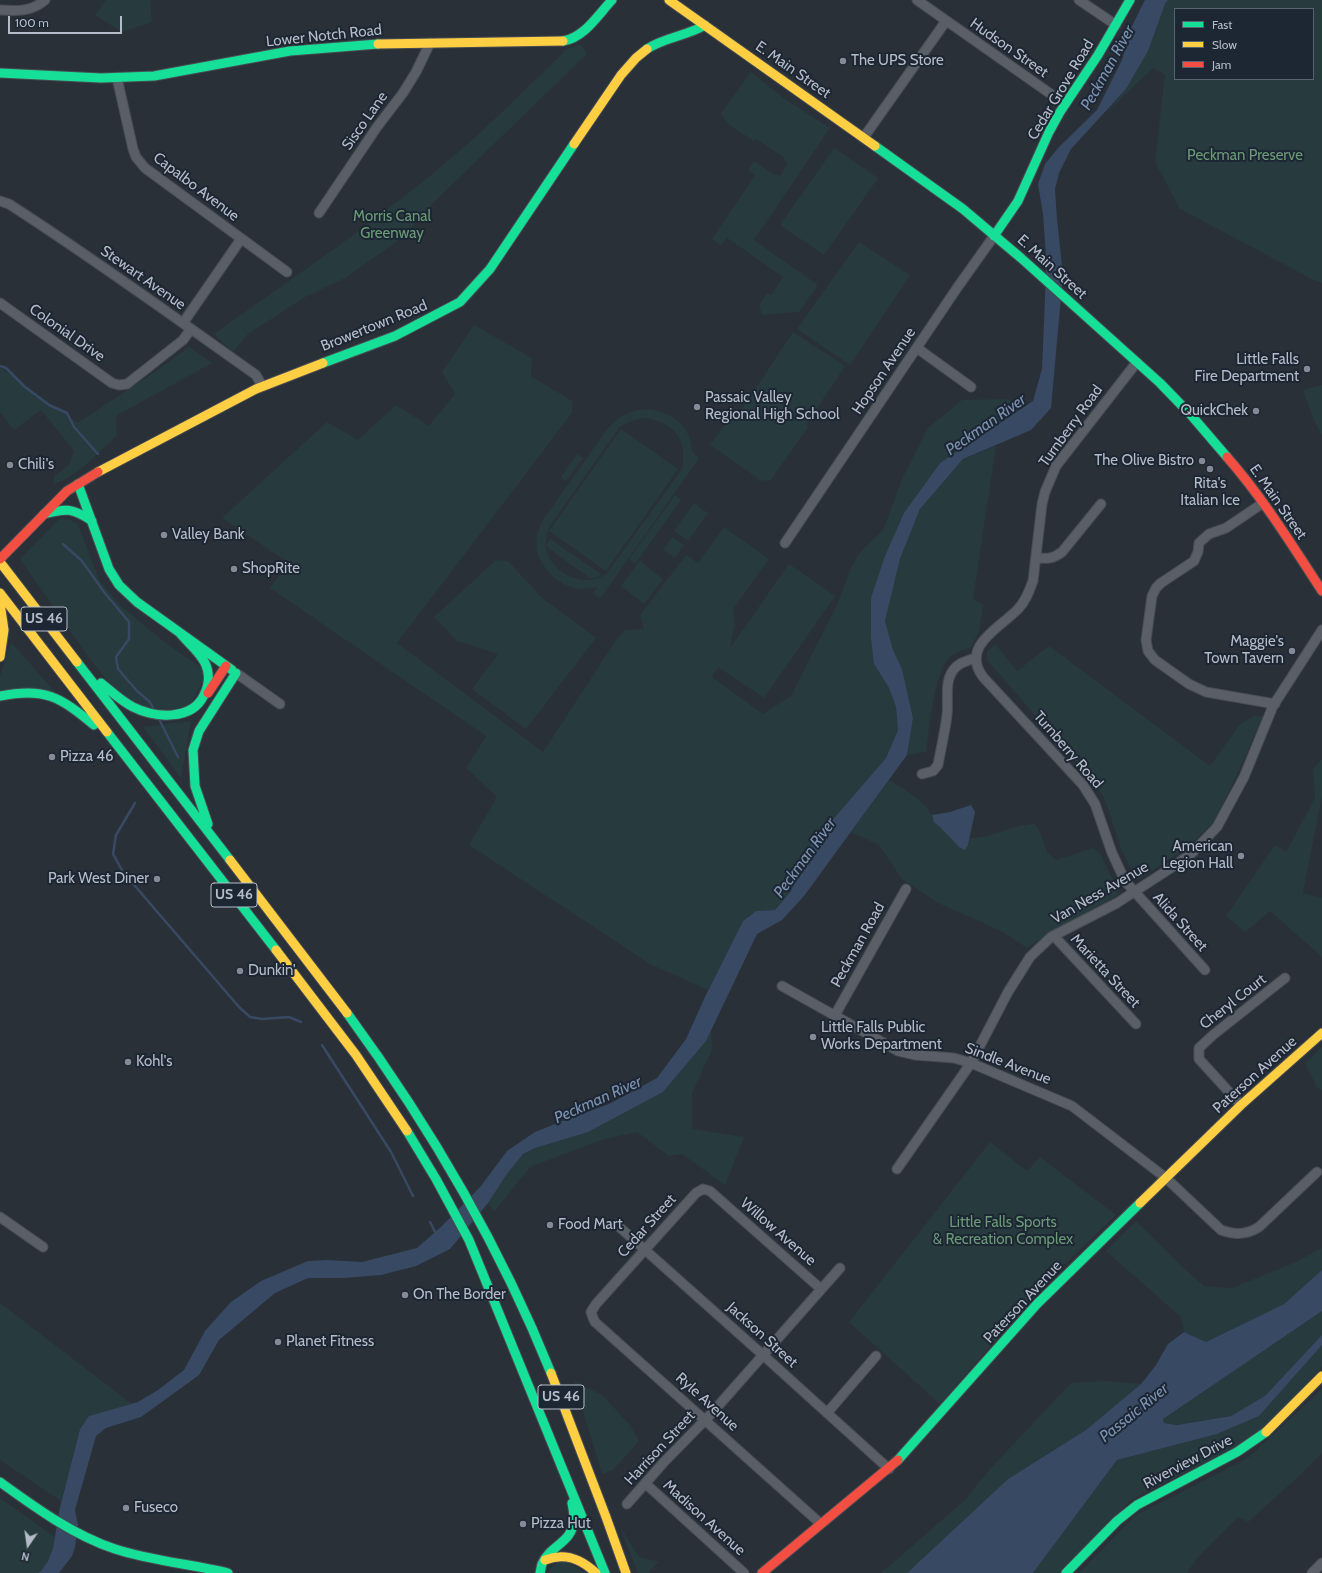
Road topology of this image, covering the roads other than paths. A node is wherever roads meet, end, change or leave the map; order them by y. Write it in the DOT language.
graph roads {
  1 [pos="45,0"];
  2 [pos="612,0"];
  3 [pos="669,0"];
  4 [pos="916,0"];
  5 [pos="1079,0"];
  6 [pos="1130,0"];
  7 [pos="0,10"];
  8 [pos="946,21"];
  9 [pos="705,25"];
  10 [pos="1116,26"];
  11 [pos="430,43"];
  12 [pos="0,73"];
  13 [pos="117,78"];
  14 [pos="1065,104"];
  15 [pos="864,137"];
  16 [pos="0,201"];
  17 [pos="319,213"];
  18 [pos="994,236"];
  19 [pos="241,239"];
  20 [pos="287,272"];
  21 [pos="0,303"];
  22 [pos="183,323"];
  23 [pos="190,329"];
  24 [pos="917,348"];
  25 [pos="1137,362"];
  26 [pos="262,386"];
  27 [pos="971,387"];
  28 [pos="78,484"];
  29 [pos="1263,503"];
  30 [pos="1101,504"];
  31 [pos="42,515"];
  32 [pos="92,521"];
  33 [pos="785,543"];
  34 [pos="1036,557"];
  35 [pos="0,559"];
  36 [pos="0,562"];
  37 [pos="1322,591"];
  38 [pos="0,593"];
  39 [pos="0,603"];
  40 [pos="1322,630"];
  41 [pos="179,632"];
  42 [pos="0,657"];
  43 [pos="976,658"];
  44 [pos="80,665"];
  45 [pos="226,666"];
  46 [pos="236,674"];
  47 [pos="0,696"];
  48 [pos="202,701"];
  49 [pos="280,704"];
  50 [pos="1274,704"];
  51 [pos="116,743"];
  52 [pos="922,774"];
  53 [pos="214,840"];
  54 [pos="906,888"];
  55 [pos="1134,892"];
  56 [pos="1054,936"];
  57 [pos="1205,970"];
  58 [pos="1285,978"];
  59 [pos="782,986"];
  60 [pos="835,1015"];
  61 [pos="1136,1024"];
  62 [pos="1322,1033"];
  63 [pos="971,1064"];
  64 [pos="1241,1106"];
  65 [pos="897,1169"];
  66 [pos="1317,1172"];
  67 [pos="1166,1178"];
  68 [pos="717,1197"];
  69 [pos="0,1218"];
  70 [pos="616,1224"];
  71 [pos="43,1247"];
  72 [pos="645,1249"];
  73 [pos="840,1268"];
  74 [pos="821,1289"];
  75 [pos="602,1297"];
  76 [pos="763,1355"];
  77 [pos="876,1356"];
  78 [pos="1322,1376"];
  79 [pos="827,1413"];
  80 [pos="705,1420"];
  81 [pos="557,1455"];
  82 [pos="889,1469"];
  83 [pos="0,1482"];
  84 [pos="646,1484"];
  85 [pos="627,1504"];
  86 [pos="821,1524"];
  87 [pos="544,1561"];
  88 [pos="1322,1563"];
  89 [pos="228,1573"];
  90 [pos="540,1573"];
  91 [pos="596,1573"];
  92 [pos="605,1573"];
  93 [pos="626,1573"];
  94 [pos="744,1573"];
  95 [pos="762,1573"];
  96 [pos="1066,1573"];
  97 [pos="1312,1573"];
  1 -- 7 [label="street"];
  2 -- 11 [label="main road, Lower Notch Road"];
  3 -- 9 [label="main road, E. Main Street"];
  4 -- 8 [label="street, Hudson Street"];
  5 -- 10 [label="street"];
  6 -- 10 [label="main road, Cedar Grove Road"];
  8 -- 14 [label="street, Hudson Street"];
  8 -- 15 [label="street"];
  9 -- 15 [label="main road, E. Main Street"];
  9 -- 26 [label="main road, Browertown Road"];
  10 -- 14 [label="main road, Cedar Grove Road"];
  11 -- 13 [label="main road, Lower Notch Road"];
  11 -- 17 [label="street, Sisco Lane"];
  12 -- 13 [label="main road, Lower Notch Road"];
  13 -- 19 [label="street, Capalbo Avenue"];
  14 -- 18 [label="main road, Cedar Grove Road"];
  15 -- 18 [label="main road, E. Main Street"];
  16 -- 22 [label="street, Stewart Avenue"];
  18 -- 24 [label="street, Hopson Avenue"];
  18 -- 25 [label="main road, E. Main Street"];
  19 -- 20 [label="street, Capalbo Avenue"];
  19 -- 22 [label="street"];
  21 -- 23 [label="street, Colonial Drive"];
  22 -- 23 [label="street, Stewart Avenue"];
  23 -- 26 [label="street, Stewart Avenue"];
  24 -- 27 [label="street"];
  24 -- 33 [label="street, Hopson Avenue"];
  25 -- 29 [label="main road, E. Main Street"];
  25 -- 34 [label="street, Turnberry Road"];
  26 -- 28 [label="main road, Browertown Road"];
  28 -- 31 [label="main road, Browertown Road"];
  28 -- 32 [label="main road"];
  29 -- 37 [label="main road, E. Main Street"];
  29 -- 50 [label="street"];
  30 -- 34 [label="street"];
  31 -- 32 [label="main road"];
  31 -- 35 [label="main road, Browertown Road"];
  32 -- 41 [label="main road"];
  34 -- 43 [label="street, Turnberry Road"];
  36 -- 44 [label="main road, US 46"];
  38 -- 51 [label="main road, US 46"];
  39 -- 42 [label="main road"];
  40 -- 50 [label="street, Van Ness Avenue"];
  41 -- 45 [label="main road"];
  41 -- 48 [label="main road"];
  43 -- 52 [label="street"];
  43 -- 55 [label="street, Turnberry Road"];
  44 -- 48 [label="main road"];
  44 -- 53 [label="main road, US 46"];
  45 -- 46 [label="main road"];
  45 -- 48 [label="main road"];
  46 -- 49 [label="street"];
  46 -- 53 [label="main road"];
  47 -- 51 [label="main road"];
  50 -- 55 [label="street, Van Ness Avenue"];
  51 -- 81 [label="main road, US 46"];
  53 -- 93 [label="main road, US 46"];
  54 -- 60 [label="street, Peckman Road"];
  55 -- 56 [label="street, Van Ness Avenue"];
  55 -- 57 [label="street, Alida Street"];
  56 -- 61 [label="street, Marietta Street"];
  56 -- 63 [label="street, Van Ness Avenue"];
  58 -- 64 [label="street, Cheryl Court"];
  59 -- 60 [label="street, Sindle Avenue"];
  60 -- 63 [label="street, Sindle Avenue"];
  62 -- 64 [label="main road, Paterson Avenue"];
  63 -- 65 [label="street, Van Ness Avenue"];
  63 -- 67 [label="street, Sindle Avenue"];
  64 -- 67 [label="main road, Paterson Avenue"];
  66 -- 67 [label="street, Sindle Avenue"];
  67 -- 82 [label="main road, Paterson Avenue"];
  68 -- 72 [label="street, Cedar Street"];
  68 -- 74 [label="street, Willow Avenue"];
  69 -- 71 [label="street"];
  70 -- 72 [label="street, Jackson Street"];
  72 -- 75 [label="street, Cedar Street"];
  72 -- 76 [label="street, Jackson Street"];
  73 -- 74 [label="street, Harrison Street"];
  74 -- 76 [label="street, Harrison Street"];
  75 -- 80 [label="street, Ryle Avenue"];
  76 -- 79 [label="street, Jackson Street"];
  76 -- 80 [label="street, Harrison Street"];
  77 -- 79 [label="street"];
  78 -- 96 [label="main road, Riverview Drive"];
  79 -- 82 [label="street, Jackson Street"];
  80 -- 84 [label="street, Harrison Street"];
  80 -- 86 [label="street, Ryle Avenue"];
  81 -- 87 [label="main road"];
  81 -- 92 [label="main road, US 46"];
  82 -- 86 [label="main road, Paterson Avenue"];
  83 -- 89 [label="main road"];
  84 -- 85 [label="street, Harrison Street"];
  84 -- 94 [label="street, Madison Avenue"];
  86 -- 95 [label="main road, Paterson Avenue"];
  87 -- 90 [label="main road"];
  87 -- 91 [label="main road"];
  88 -- 97 [label="street"];
}
